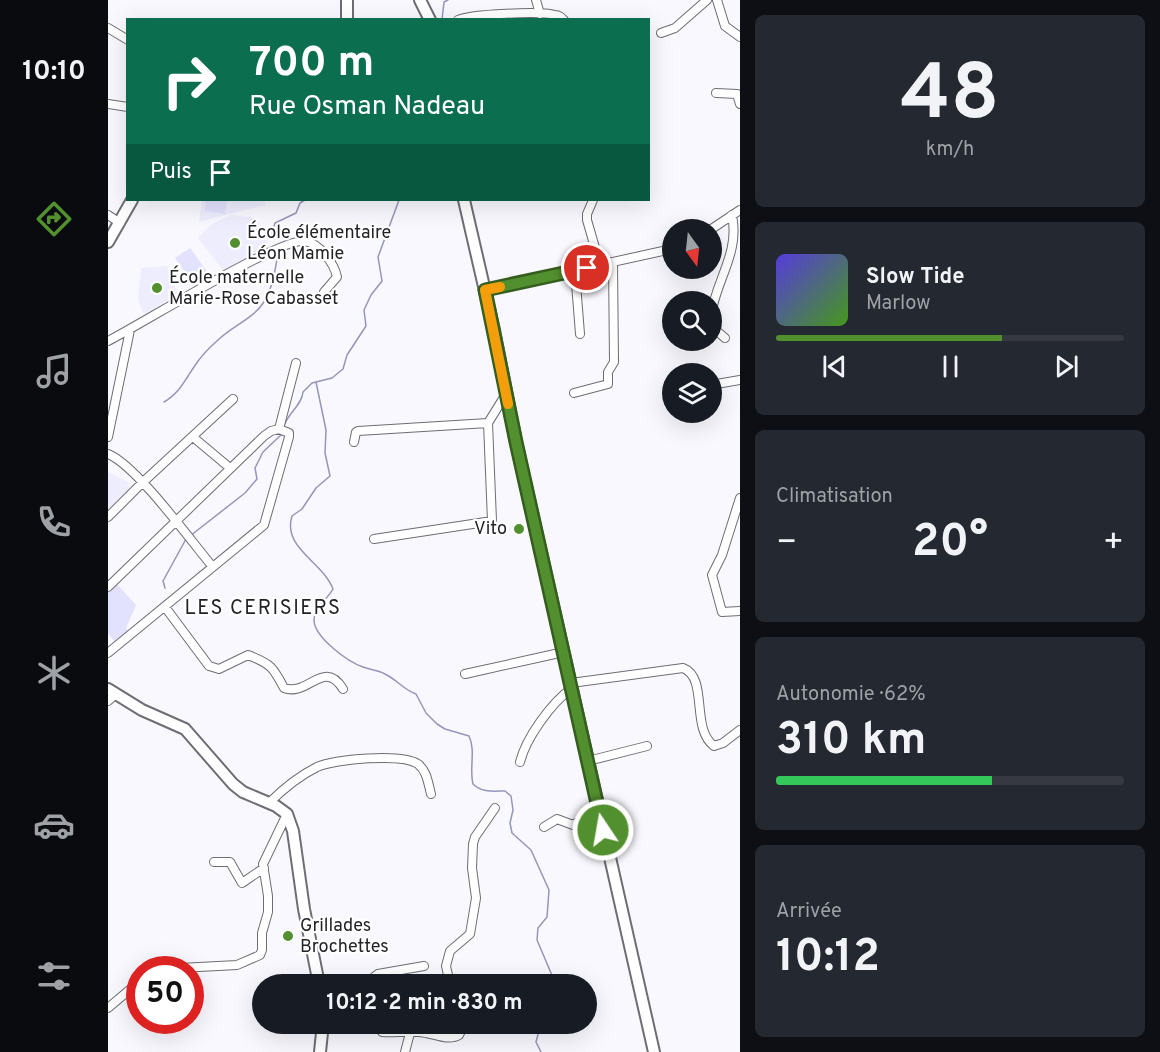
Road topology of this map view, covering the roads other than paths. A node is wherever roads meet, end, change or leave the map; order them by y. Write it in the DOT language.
graph roads {
  1 [pos="346,0"];
  2 [pos="420,0"];
  3 [pos="536,0"];
  4 [pos="707,0"];
  5 [pos="717,0"];
  6 [pos="540,14"];
  7 [pos="347,18"];
  8 [pos="429,18"];
  9 [pos="464,18"];
  10 [pos="561,18"];
  11 [pos="108,28"];
  12 [pos="661,33"];
  13 [pos="740,38"];
  14 [pos="126,39"];
  15 [pos="716,93"];
  16 [pos="108,104"];
  17 [pos="740,104"];
  18 [pos="126,107"];
  19 [pos="131,201"];
  20 [pos="464,201"];
  21 [pos="593,201"];
  22 [pos="740,210"];
  23 [pos="108,215"];
  24 [pos="732,215"];
  25 [pos="722,222"];
  26 [pos="120,223"];
  27 [pos="108,242"];
  28 [pos="662,251"];
  29 [pos="613,262"];
  30 [pos="600,265"];
  31 [pos="575,271"];
  32 [pos="485,290"];
  33 [pos="718,291"];
  34 [pos="324,292"];
  35 [pos="130,330"];
  36 [pos="580,334"];
  37 [pos="108,341"];
  38 [pos="296,363"];
  39 [pos="740,380"];
  40 [pos="722,383"];
  41 [pos="574,393"];
  42 [pos="506,394"];
  43 [pos="233,399"];
  44 [pos="488,423"];
  45 [pos="279,429"];
  46 [pos="108,437"];
  47 [pos="193,437"];
  48 [pos="354,442"];
  49 [pos="108,454"];
  50 [pos="230,468"];
  51 [pos="142,483"];
  52 [pos="740,498"];
  53 [pos="108,517"];
  54 [pos="176,521"];
  55 [pos="374,539"];
  56 [pos="212,566"];
  57 [pos="108,587"];
  58 [pos="165,607"];
  59 [pos="740,611"];
  60 [pos="564,652"];
  61 [pos="108,653"];
  62 [pos="465,674"];
  63 [pos="571,686"];
  64 [pos="343,689"];
  65 [pos="111,695"];
  66 [pos="740,730"];
  67 [pos="647,746"];
  68 [pos="588,760"];
  69 [pos="520,762"];
  70 [pos="431,794"];
  71 [pos="269,803"];
  72 [pos="495,808"];
  73 [pos="599,809"];
  74 [pos="287,814"];
  75 [pos="544,827"];
  76 [pos="214,862"];
  77 [pos="264,868"];
  78 [pos="424,966"];
  79 [pos="204,967"];
  80 [pos="317,974"];
  81 [pos="378,974"];
  82 [pos="448,974"];
  83 [pos="126,993"];
  84 [pos="108,1008"];
  85 [pos="322,1034"];
  86 [pos="410,1034"];
  87 [pos="432,1034"];
  88 [pos="460,1034"];
  89 [pos="320,1052"];
  90 [pos="405,1052"];
  91 [pos="654,1052"];
  1 -- 7 [label="main road"];
  2 -- 8 [label="main road"];
  3 -- 6 [label="street"];
  4 -- 12 [label="street"];
  5 -- 13 [label="street"];
  6 -- 9 [label="street"];
  6 -- 10 [label="street"];
  11 -- 14 [label="street"];
  15 -- 17 [label="street"];
  16 -- 18 [label="street"];
  19 -- 26 [label="main road"];
  20 -- 32 [label="main road"];
  21 -- 30 [label="street"];
  22 -- 24 [label="street"];
  23 -- 26 [label="street"];
  24 -- 25 [label="street"];
  24 -- 33 [label="street"];
  26 -- 27 [label="main road"];
  28 -- 29 [label="street"];
  29 -- 30 [label="street"];
  29 -- 41 [label="street"];
  30 -- 31 [label="street"];
  31 -- 32 [label="street"];
  31 -- 36 [label="street"];
  32 -- 42 [label="main road"];
  34 -- 35 [label="street"];
  35 -- 37 [label="street"];
  35 -- 46 [label="street"];
  38 -- 45 [label="street"];
  39 -- 40 [label="street"];
  42 -- 44 [label="street"];
  42 -- 60 [label="main road"];
  43 -- 47 [label="street"];
  44 -- 48 [label="street"];
  44 -- 55 [label="street"];
  45 -- 50 [label="street"];
  45 -- 56 [label="street"];
  47 -- 50 [label="street"];
  47 -- 51 [label="street"];
  49 -- 51 [label="street"];
  50 -- 54 [label="street"];
  51 -- 53 [label="street"];
  51 -- 54 [label="street"];
  52 -- 59 [label="street"];
  54 -- 56 [label="street"];
  54 -- 57 [label="street"];
  56 -- 58 [label="street"];
  58 -- 61 [label="street"];
  58 -- 64 [label="street"];
  60 -- 62 [label="street"];
  60 -- 63 [label="main road"];
  63 -- 66 [label="street"];
  63 -- 68 [label="main road"];
  63 -- 69 [label="street"];
  65 -- 71 [label="main road"];
  67 -- 68 [label="street"];
  68 -- 73 [label="main road"];
  70 -- 71 [label="street"];
  71 -- 74 [label="main road"];
  72 -- 82 [label="street"];
  73 -- 75 [label="street"];
  73 -- 91 [label="main road"];
  74 -- 77 [label="street"];
  74 -- 80 [label="main road"];
  76 -- 77 [label="street"];
  77 -- 79 [label="street"];
  78 -- 81 [label="street"];
  83 -- 84 [label="street"];
  85 -- 89 [label="main road"];
  86 -- 90 [label="street"];
  87 -- 88 [label="street"];
}
